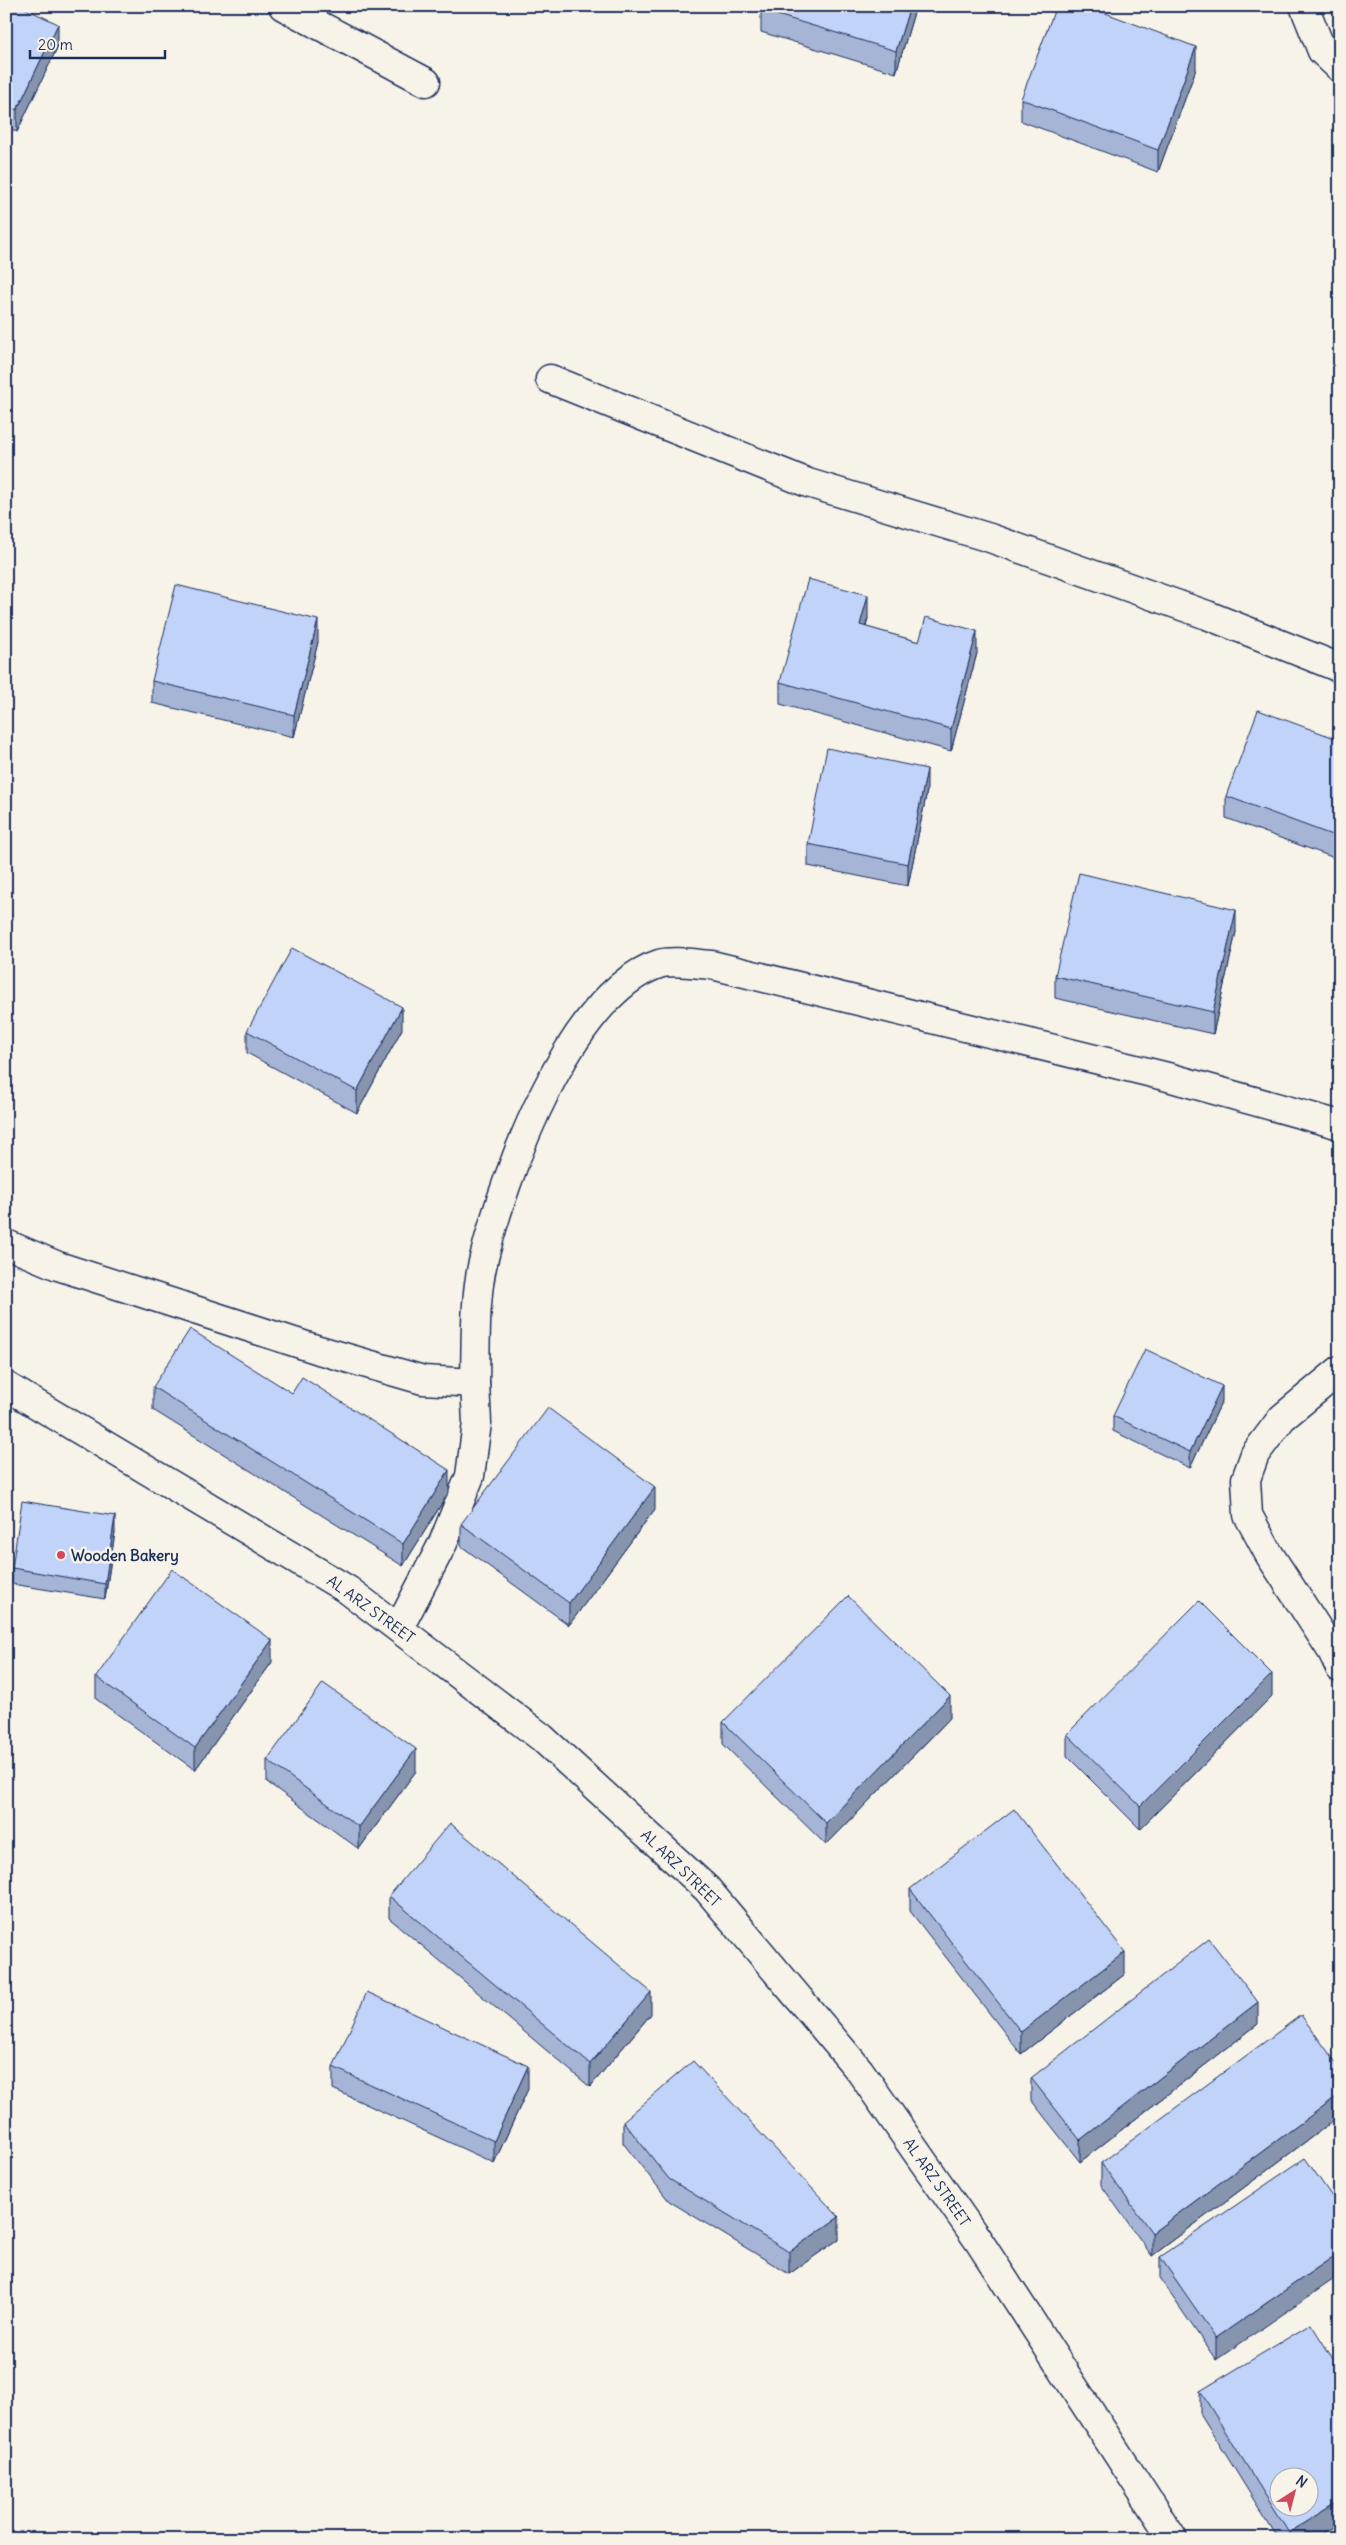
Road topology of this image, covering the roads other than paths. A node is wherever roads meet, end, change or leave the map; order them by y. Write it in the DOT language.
graph roads {
  1 [pos="283,6"];
  2 [pos="1304,6"];
  3 [pos="1340,68"];
  4 [pos="426,82"];
  5 [pos="550,379"];
  6 [pos="1340,668"];
  7 [pos="1340,1125"];
  8 [pos="6,1244"];
  9 [pos="1340,1370"];
  10 [pos="475,1383"];
  11 [pos="6,1386"];
  12 [pos="399,1628"];
  13 [pos="1340,1668"];
  14 [pos="1173,2539"];
  1 -- 4 [label="street"];
  2 -- 3 [label="street"];
  5 -- 6 [label="street"];
  7 -- 10 [label="street"];
  8 -- 10 [label="street"];
  9 -- 13 [label="street"];
  10 -- 12 [label="street"];
  11 -- 12 [label="street, AL ARZ STREET"];
  12 -- 14 [label="street, AL ARZ STREET"];
}
